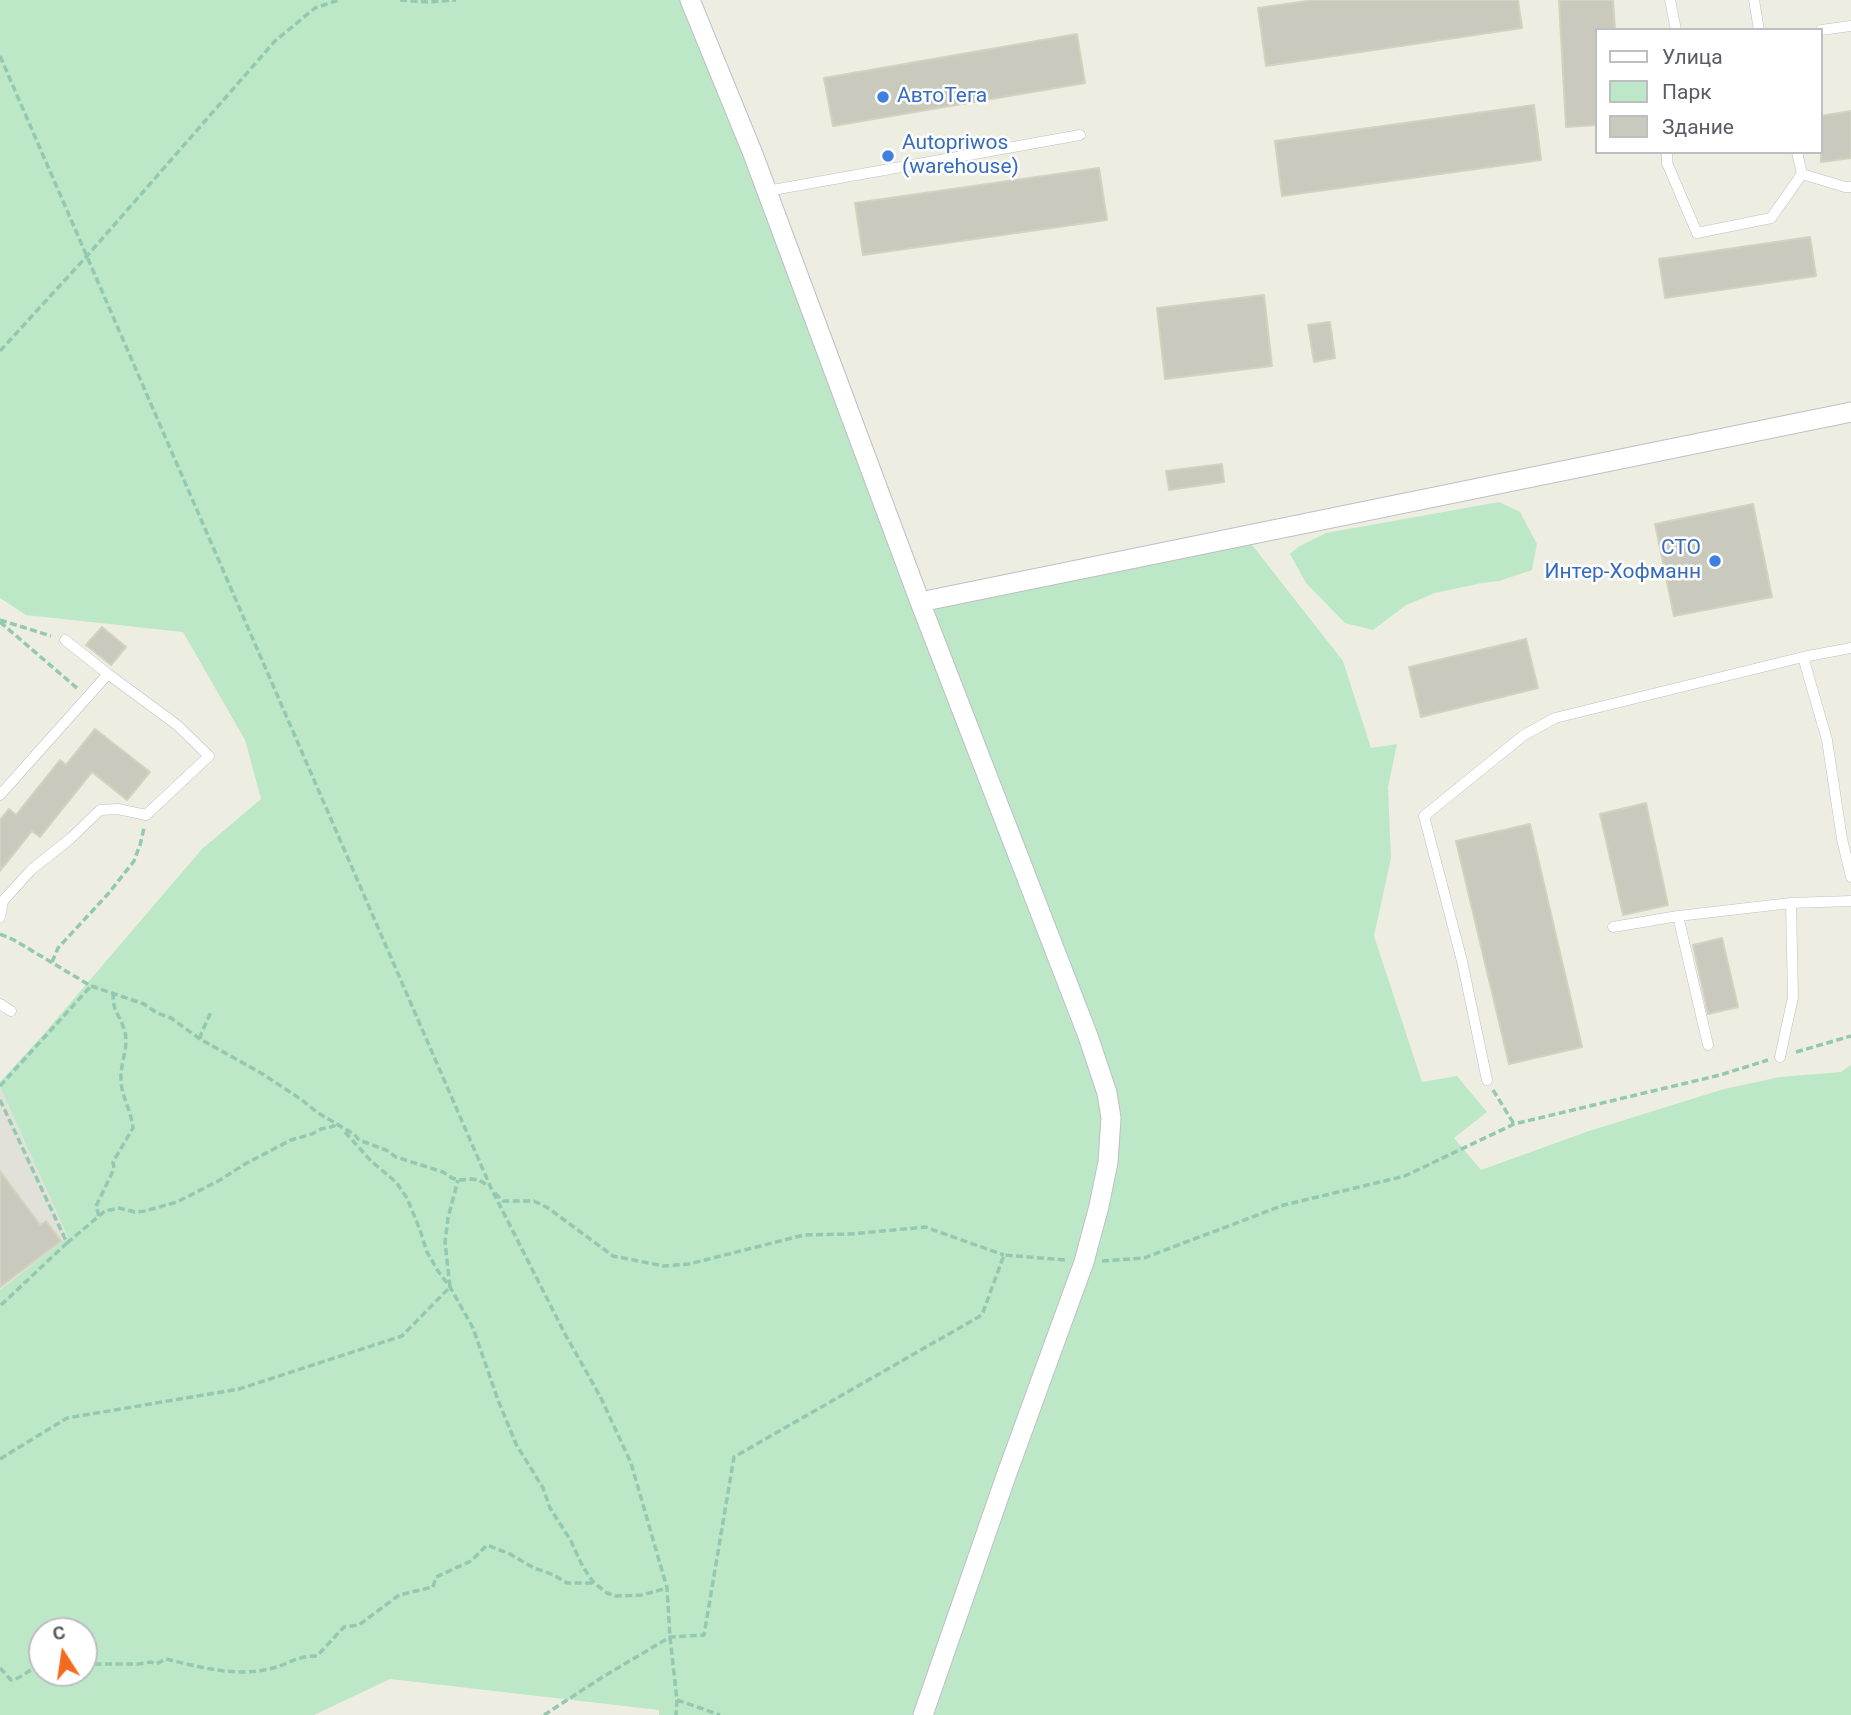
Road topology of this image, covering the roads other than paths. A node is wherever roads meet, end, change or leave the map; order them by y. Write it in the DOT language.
graph roads {
  1 [pos="691,0"];
  2 [pos="1670,0"];
  3 [pos="1755,0"];
  4 [pos="1851,26"];
  5 [pos="1676,28"];
  6 [pos="1759,28"];
  7 [pos="1823,30"];
  8 [pos="1080,135"];
  9 [pos="1667,154"];
  10 [pos="1797,154"];
  11 [pos="1802,174"];
  12 [pos="1851,187"];
  13 [pos="767,191"];
  14 [pos="1851,412"];
  15 [pos="920,602"];
  16 [pos="65,640"];
  17 [pos="1851,648"];
  18 [pos="1803,657"];
  19 [pos="108,674"];
  20 [pos="0,794"];
  21 [pos="1851,877"];
  22 [pos="1851,901"];
  23 [pos="1791,903"];
  24 [pos="1678,916"];
  25 [pos="0,917"];
  26 [pos="1613,927"];
  27 [pos="0,1004"];
  28 [pos="11,1011"];
  29 [pos="1707,1045"];
  30 [pos="1780,1057"];
  31 [pos="1488,1080"];
  32 [pos="923,1715"];
  1 -- 13 [label="street"];
  2 -- 5 [label="lane"];
  3 -- 6 [label="lane"];
  4 -- 7 [label="lane"];
  8 -- 13 [label="lane"];
  9 -- 11 [label="lane"];
  10 -- 11 [label="lane"];
  11 -- 12 [label="lane"];
  13 -- 15 [label="street"];
  14 -- 15 [label="street"];
  15 -- 32 [label="street"];
  16 -- 19 [label="lane"];
  17 -- 18 [label="lane"];
  18 -- 21 [label="lane"];
  18 -- 31 [label="lane"];
  19 -- 20 [label="lane"];
  19 -- 25 [label="lane"];
  22 -- 23 [label="lane"];
  23 -- 24 [label="lane"];
  23 -- 30 [label="lane"];
  24 -- 26 [label="lane"];
  24 -- 29 [label="lane"];
  27 -- 28 [label="lane"];
}
